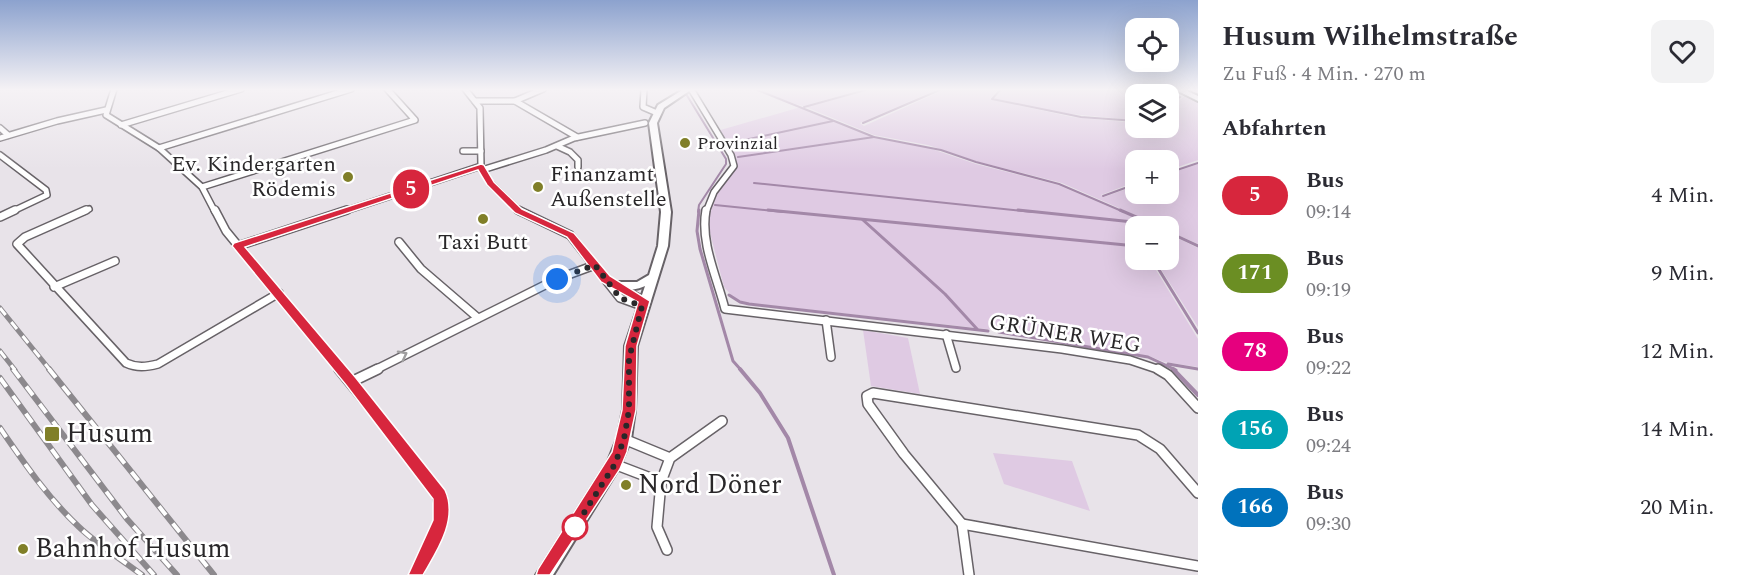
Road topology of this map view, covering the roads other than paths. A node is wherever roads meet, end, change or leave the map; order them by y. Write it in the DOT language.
graph roads {
  1 [pos="80,116"];
  2 [pos="106,116"];
  3 [pos="151,116"];
  4 [pos="262,116"];
  5 [pos="411,116"];
  6 [pos="480,116"];
  7 [pos="541,116"];
  8 [pos="656,116"];
  9 [pos="704,116"];
  10 [pos="645,123"];
  11 [pos="121,125"];
  12 [pos="0,128"];
  13 [pos="8,135"];
  14 [pos="577,137"];
  15 [pos="0,138"];
  16 [pos="557,146"];
  17 [pos="159,148"];
  18 [pos="463,151"];
  19 [pos="481,151"];
  20 [pos="0,155"];
  21 [pos="578,167"];
  22 [pos="481,168"];
  23 [pos="202,187"];
  24 [pos="89,209"];
  25 [pos="0,217"];
  26 [pos="399,242"];
  27 [pos="238,246"];
  28 [pos="116,261"];
  29 [pos="595,265"];
  30 [pos="653,277"];
  31 [pos="606,279"];
  32 [pos="619,286"];
  33 [pos="54,287"];
  34 [pos="279,293"];
  35 [pos="643,304"];
  36 [pos="478,318"];
  37 [pos="826,320"];
  38 [pos="946,334"];
  39 [pos="831,357"];
  40 [pos="956,368"];
  41 [pos="351,382"];
  42 [pos="1198,408"];
  43 [pos="722,422"];
  44 [pos="624,439"];
  45 [pos="670,458"];
  46 [pos="615,464"];
  47 [pos="661,482"];
  48 [pos="1198,493"];
  49 [pos="962,524"];
  50 [pos="667,550"];
  51 [pos="1198,566"];
  52 [pos="417,575"];
  53 [pos="544,575"];
  54 [pos="969,575"];
  1 -- 13 [label="street"];
  2 -- 11 [label="street"];
  3 -- 11 [label="street"];
  4 -- 17 [label="street"];
  5 -- 23 [label="street"];
  6 -- 19 [label="street"];
  7 -- 14 [label="street"];
  8 -- 30 [label="street"];
  9 -- 37 [label="street, GRÜNER WEG"];
  10 -- 14 [label="street"];
  11 -- 17 [label="street"];
  12 -- 13 [label="street"];
  13 -- 15 [label="street"];
  14 -- 16 [label="street"];
  16 -- 21 [label="street"];
  16 -- 22 [label="street"];
  17 -- 23 [label="street"];
  18 -- 19 [label="street"];
  19 -- 22 [label="street"];
  20 -- 25 [label="street"];
  22 -- 27 [label="street"];
  22 -- 29 [label="street"];
  23 -- 27 [label="street"];
  24 -- 33 [label="street"];
  26 -- 36 [label="street"];
  27 -- 34 [label="street"];
  28 -- 33 [label="street"];
  29 -- 31 [label="street"];
  29 -- 36 [label="street"];
  30 -- 32 [label="street"];
  30 -- 35 [label="street"];
  31 -- 32 [label="street"];
  31 -- 35 [label="street"];
  32 -- 35 [label="street"];
  33 -- 34 [label="street"];
  34 -- 41 [label="street"];
  35 -- 44 [label="street"];
  41 -- 36 [label="street, one-way"];
  37 -- 38 [label="street, GRÜNER WEG"];
  37 -- 39 [label="street"];
  38 -- 40 [label="street"];
  38 -- 42 [label="street, GRÜNER WEG"];
  41 -- 52 [label="street"];
  43 -- 45 [label="street"];
  44 -- 45 [label="street"];
  44 -- 46 [label="street"];
  45 -- 47 [label="street"];
  46 -- 47 [label="street"];
  46 -- 53 [label="street"];
  47 -- 50 [label="street"];
  48 -- 49 [label="street"];
  49 -- 51 [label="street"];
  49 -- 54 [label="street"];
}
